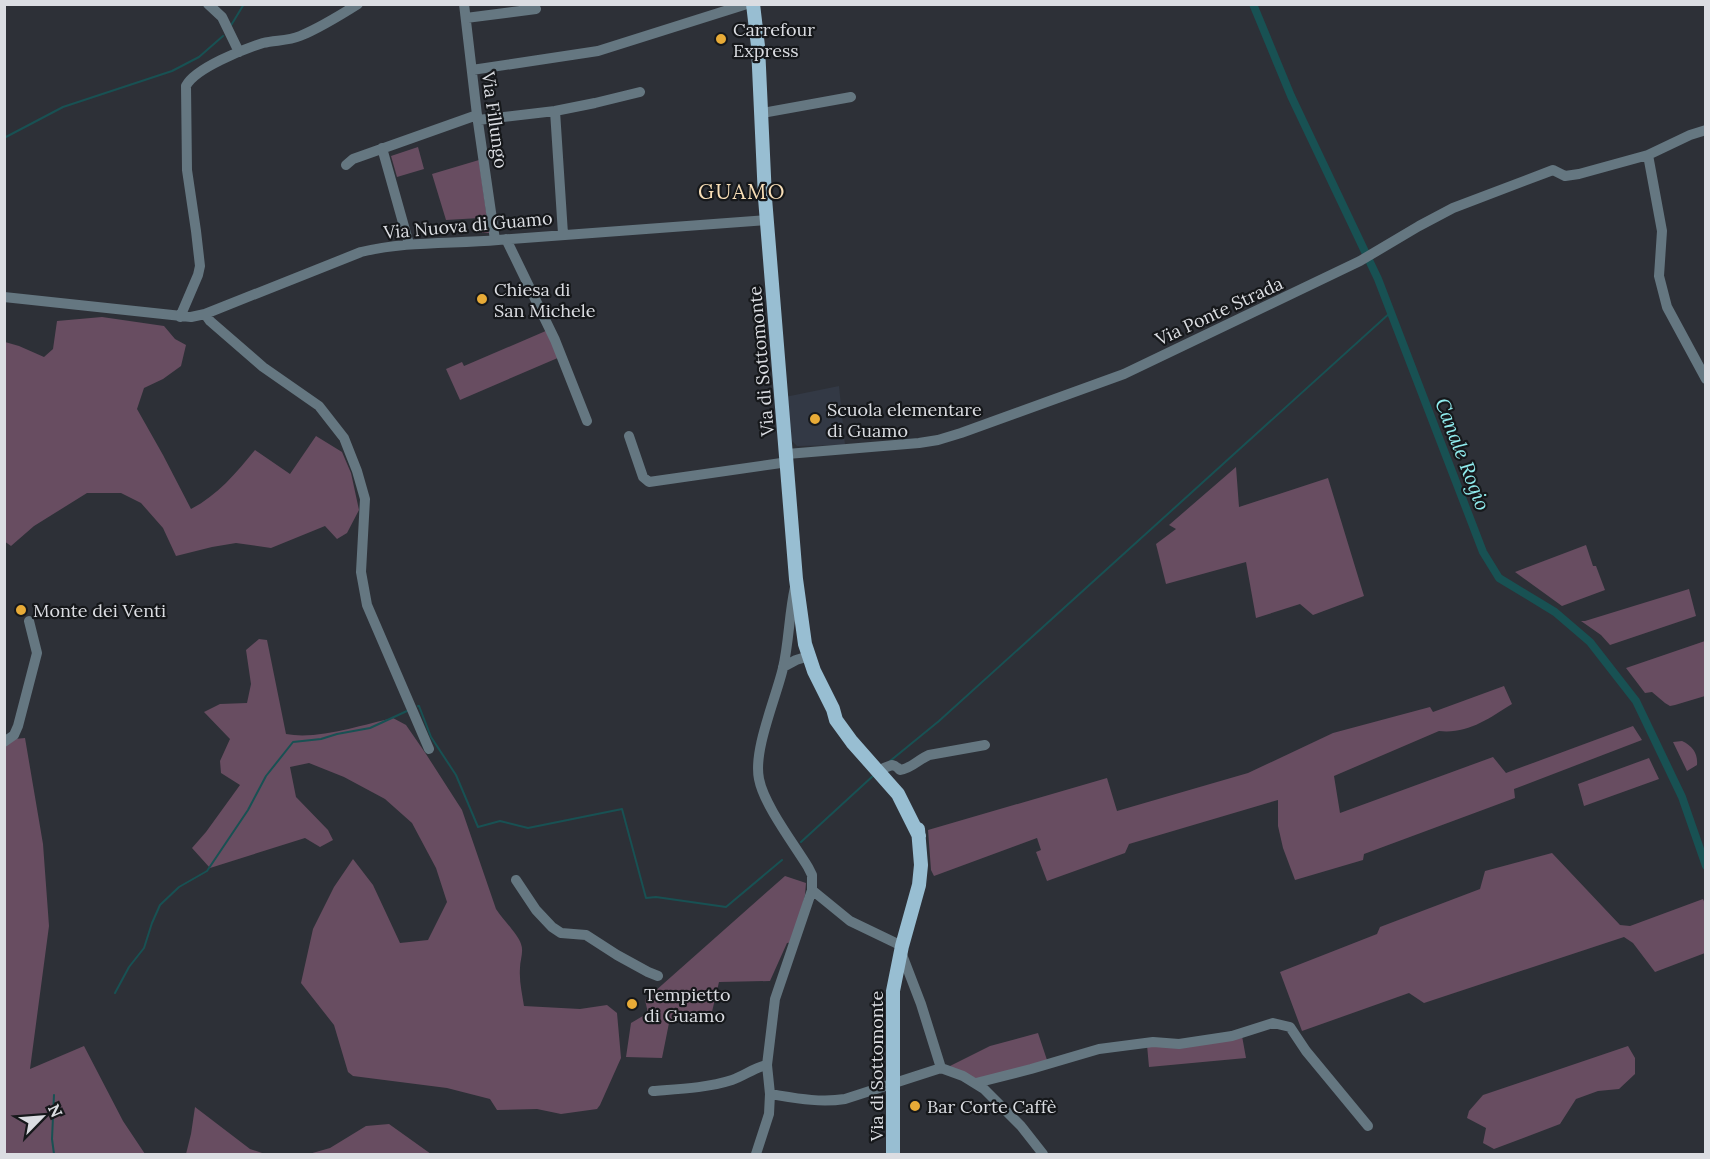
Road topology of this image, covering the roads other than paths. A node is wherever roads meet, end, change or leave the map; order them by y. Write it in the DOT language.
graph roads {
  1 [pos="208,4"];
  2 [pos="358,4"];
  3 [pos="464,4"];
  4 [pos="747,4"];
  5 [pos="753,4"];
  6 [pos="536,9"];
  7 [pos="466,18"];
  8 [pos="239,52"];
  9 [pos="472,70"];
  10 [pos="640,92"];
  11 [pos="851,97"];
  12 [pos="555,111"];
  13 [pos="762,113"];
  14 [pos="478,118"];
  15 [pos="1706,130"];
  16 [pos="382,148"];
  17 [pos="1648,155"];
  18 [pos="346,165"];
  19 [pos="767,220"];
  20 [pos="563,234"];
  21 [pos="501,240"];
  22 [pos="409,244"];
  23 [pos="4,297"];
  24 [pos="205,314"];
  25 [pos="180,316"];
  26 [pos="1706,379"];
  27 [pos="587,421"];
  28 [pos="629,436"];
  29 [pos="787,458"];
  30 [pos="796,581"];
  31 [pos="29,621"];
  32 [pos="807,650"];
  33 [pos="786,651"];
  34 [pos="783,667"];
  35 [pos="833,709"];
  36 [pos="4,742"];
  37 [pos="985,746"];
  38 [pos="429,749"];
  39 [pos="892,767"];
  40 [pos="919,836"];
  41 [pos="516,880"];
  42 [pos="812,890"];
  43 [pos="901,949"];
  44 [pos="658,976"];
  45 [pos="767,1065"];
  46 [pos="941,1068"];
  47 [pos="976,1083"];
  48 [pos="893,1085"];
  49 [pos="653,1091"];
  50 [pos="770,1094"];
  51 [pos="1368,1125"];
  52 [pos="756,1155"];
  53 [pos="893,1155"];
  54 [pos="1043,1155"];
  1 -- 8 [label="street"];
  2 -- 8 [label="street"];
  3 -- 7 [label="street, Via Fillungo"];
  4 -- 9 [label="street"];
  5 -- 13 [label="main road, Via di Sottomonte"];
  6 -- 7 [label="street"];
  7 -- 9 [label="street, Via Fillungo"];
  8 -- 25 [label="street"];
  9 -- 14 [label="street, Via Fillungo"];
  10 -- 12 [label="street"];
  11 -- 13 [label="street"];
  12 -- 14 [label="street"];
  12 -- 20 [label="street"];
  13 -- 19 [label="main road, Via di Sottomonte"];
  14 -- 16 [label="street"];
  14 -- 21 [label="street, Via Fillungo"];
  15 -- 17 [label="street, Via Ponte Strada"];
  16 -- 18 [label="street"];
  16 -- 22 [label="street"];
  17 -- 26 [label="street"];
  17 -- 29 [label="street, Via Ponte Strada"];
  19 -- 20 [label="street, Via Nuova di Guamo"];
  19 -- 29 [label="main road, Via di Sottomonte"];
  20 -- 21 [label="street, Via Nuova di Guamo"];
  21 -- 22 [label="street, Via Nuova di Guamo"];
  21 -- 27 [label="street, Via Fillungo"];
  22 -- 24 [label="street, Via Nuova di Guamo"];
  23 -- 25 [label="street, Via Nuova di Guamo"];
  24 -- 25 [label="street, Via Nuova di Guamo"];
  24 -- 38 [label="street"];
  28 -- 29 [label="street, Via Ponte Strada"];
  29 -- 30 [label="main road, Via di Sottomonte"];
  30 -- 32 [label="main road, Via di Sottomonte"];
  30 -- 33 [label="street"];
  31 -- 36 [label="street"];
  32 -- 33 [label="street"];
  32 -- 34 [label="street"];
  32 -- 35 [label="main road, Via di Sottomonte"];
  33 -- 34 [label="street"];
  34 -- 42 [label="street"];
  35 -- 39 [label="main road, Via di Sottomonte"];
  35 -- 40 [label="main road, Via di Sottomonte"];
  37 -- 39 [label="street"];
  39 -- 40 [label="main road, Via di Sottomonte"];
  40 -- 43 [label="main road, Via di Sottomonte"];
  41 -- 44 [label="street"];
  42 -- 43 [label="street"];
  42 -- 45 [label="street"];
  43 -- 46 [label="street"];
  43 -- 48 [label="main road, Via di Sottomonte"];
  45 -- 49 [label="street"];
  45 -- 50 [label="street"];
  46 -- 47 [label="street"];
  46 -- 48 [label="street"];
  47 -- 51 [label="street"];
  47 -- 54 [label="street"];
  48 -- 50 [label="street"];
  48 -- 53 [label="main road, Via di Sottomonte"];
  50 -- 52 [label="street"];
}
